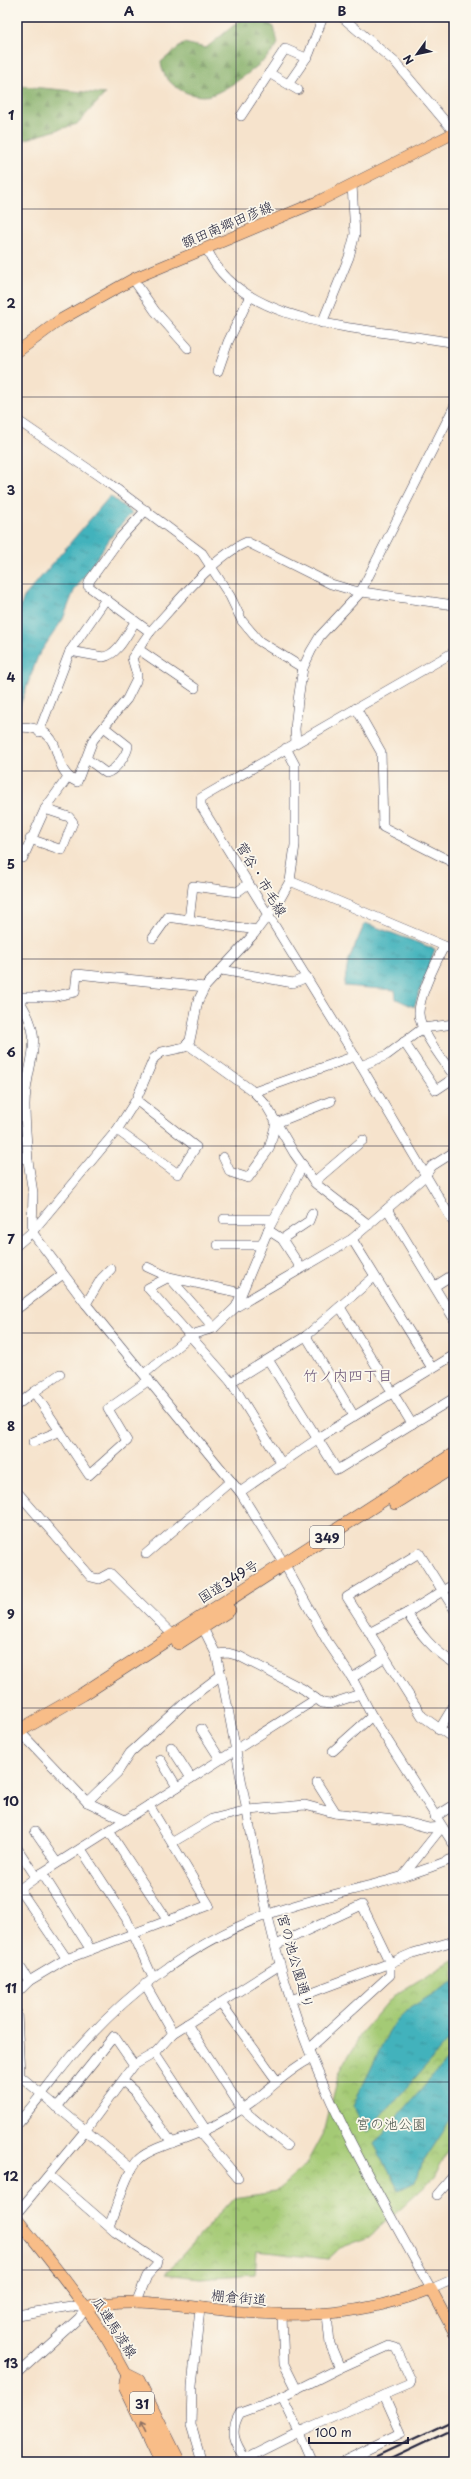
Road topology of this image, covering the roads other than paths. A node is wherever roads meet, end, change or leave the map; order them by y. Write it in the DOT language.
graph roads {
  1 [pos="323,17"];
  2 [pos="342,17"];
  3 [pos="306,58"];
  4 [pos="269,72"];
  5 [pos="289,83"];
  6 [pos="298,90"];
  7 [pos="241,116"];
  8 [pos="454,132"];
  9 [pos="352,185"];
  10 [pos="207,249"];
  11 [pos="133,279"];
  12 [pos="250,296"];
  13 [pos="322,323"];
  14 [pos="454,343"];
  15 [pos="188,348"];
  16 [pos="17,352"];
  17 [pos="218,371"];
  18 [pos="454,407"];
  19 [pos="17,420"];
  20 [pos="146,510"];
  21 [pos="213,567"];
  22 [pos="360,593"];
  23 [pos="106,599"];
  24 [pos="454,605"];
  25 [pos="135,622"];
  26 [pos="150,632"];
  27 [pos="138,649"];
  28 [pos="70,650"];
  29 [pos="454,652"];
  30 [pos="303,668"];
  31 [pos="194,688"];
  32 [pos="356,708"];
  33 [pos="104,727"];
  34 [pos="17,728"];
  35 [pos="39,732"];
  36 [pos="296,742"];
  37 [pos="286,748"];
  38 [pos="87,759"];
  39 [pos="68,777"];
  40 [pos="45,809"];
  41 [pos="30,839"];
  42 [pos="23,858"];
  43 [pos="454,863"];
  44 [pos="290,881"];
  45 [pos="248,884"];
  46 [pos="268,916"];
  47 [pos="189,920"];
  48 [pos="257,930"];
  49 [pos="153,938"];
  50 [pos="444,946"];
  51 [pos="454,950"];
  52 [pos="222,970"];
  53 [pos="307,977"];
  54 [pos="205,987"];
  55 [pos="17,997"];
  56 [pos="454,1024"];
  57 [pos="423,1028"];
  58 [pos="404,1042"];
  59 [pos="187,1044"];
  60 [pos="355,1056"];
  61 [pos="361,1066"];
  62 [pos="454,1077"];
  63 [pos="254,1092"];
  64 [pos="136,1100"];
  65 [pos="330,1101"];
  66 [pos="276,1123"];
  67 [pos="117,1130"];
  68 [pos="363,1140"];
  69 [pos="454,1152"];
  70 [pos="17,1154"];
  71 [pos="224,1157"];
  72 [pos="28,1161"];
  73 [pos="303,1165"];
  74 [pos="425,1176"];
  75 [pos="314,1182"];
  76 [pos="387,1209"];
  77 [pos="312,1213"];
  78 [pos="224,1219"];
  79 [pos="273,1219"];
  80 [pos="454,1223"];
  81 [pos="369,1225"];
  82 [pos="268,1230"];
  83 [pos="32,1232"];
  84 [pos="282,1239"];
  85 [pos="352,1239"];
  86 [pos="17,1245"];
  87 [pos="218,1245"];
  88 [pos="261,1245"];
  89 [pos="147,1267"];
  90 [pos="301,1268"];
  91 [pos="111,1269"];
  92 [pos="63,1274"];
  93 [pos="454,1274"];
  94 [pos="169,1277"];
  95 [pos="374,1277"];
  96 [pos="435,1286"];
  97 [pos="241,1293"];
  98 [pos="86,1304"];
  99 [pos="236,1307"];
  100 [pos="340,1307"];
  101 [pos="17,1309"];
  102 [pos="454,1319"];
  103 [pos="214,1328"];
  104 [pos="191,1335"];
  105 [pos="306,1336"];
  106 [pos="454,1355"];
  107 [pos="269,1361"];
  108 [pos="432,1368"];
  109 [pos="60,1374"];
  110 [pos="147,1377"];
  111 [pos="231,1382"];
  112 [pos="34,1392"];
  113 [pos="393,1392"];
  114 [pos="454,1398"];
  115 [pos="17,1405"];
  116 [pos="354,1416"];
  117 [pos="412,1424"];
  118 [pos="60,1431"];
  119 [pos="317,1438"];
  120 [pos="33,1442"];
  121 [pos="454,1454"];
  122 [pos="282,1464"];
  123 [pos="454,1466"];
  124 [pos="231,1481"];
  125 [pos="240,1492"];
  126 [pos="17,1495"];
  127 [pos="146,1554"];
  128 [pos="287,1568"];
  129 [pos="454,1584"];
  130 [pos="442,1591"];
  131 [pos="454,1609"];
  132 [pos="408,1613"];
  133 [pos="201,1623"];
  134 [pos="369,1633"];
  135 [pos="173,1635"];
  136 [pos="216,1654"];
  137 [pos="385,1657"];
  138 [pos="454,1663"];
  139 [pos="221,1675"];
  140 [pos="352,1678"];
  141 [pos="360,1694"];
  142 [pos="316,1699"];
  143 [pos="454,1705"];
  144 [pos="372,1716"];
  145 [pos="201,1730"];
  146 [pos="439,1730"];
  147 [pos="19,1734"];
  148 [pos="454,1739"];
  149 [pos="171,1747"];
  150 [pos="237,1748"];
  151 [pos="333,1751"];
  152 [pos="160,1759"];
  153 [pos="220,1759"];
  154 [pos="191,1778"];
  155 [pos="317,1783"];
  156 [pos="177,1787"];
  157 [pos="87,1802"];
  158 [pos="149,1805"];
  159 [pos="454,1805"];
  160 [pos="248,1810"];
  161 [pos="336,1813"];
  162 [pos="435,1817"];
  163 [pos="125,1820"];
  164 [pos="442,1827"];
  165 [pos="36,1831"];
  166 [pos="109,1831"];
  167 [pos="173,1842"];
  168 [pos="454,1845"];
  169 [pos="17,1848"];
  170 [pos="81,1849"];
  171 [pos="454,1858"];
  172 [pos="57,1863"];
  173 [pos="39,1875"];
  174 [pos="402,1877"];
  175 [pos="18,1890"];
  176 [pos="268,1914"];
  177 [pos="168,1921"];
  178 [pos="134,1934"];
  179 [pos="454,1941"];
  180 [pos="276,1945"];
  181 [pos="92,1950"];
  182 [pos="67,1959"];
  183 [pos="17,1962"];
  184 [pos="390,1962"];
  185 [pos="280,1965"];
  186 [pos="153,1978"];
  187 [pos="29,1981"];
  188 [pos="145,1984"];
  189 [pos="17,1993"];
  190 [pos="291,2000"];
  191 [pos="221,2003"];
  192 [pos="17,2013"];
  193 [pos="187,2024"];
  194 [pos="173,2033"];
  195 [pos="309,2049"];
  196 [pos="155,2053"];
  197 [pos="312,2058"];
  198 [pos="134,2066"];
  199 [pos="18,2076"];
  200 [pos="124,2081"];
  201 [pos="277,2081"];
  202 [pos="42,2095"];
  203 [pos="57,2107"];
  204 [pos="242,2109"];
  205 [pos="17,2124"];
  206 [pos="84,2131"];
  207 [pos="203,2131"];
  208 [pos="172,2143"];
  209 [pos="287,2146"];
  210 [pos="132,2170"];
  211 [pos="49,2175"];
  212 [pos="454,2175"];
  213 [pos="238,2178"];
  214 [pos="437,2195"];
  215 [pos="17,2213"];
  216 [pos="17,2219"];
  217 [pos="109,2226"];
  218 [pos="454,2279"];
  219 [pos="431,2289"];
  220 [pos="136,2303"];
  221 [pos="86,2308"];
  222 [pos="200,2308"];
  223 [pos="327,2314"];
  224 [pos="17,2315"];
  225 [pos="282,2316"];
  226 [pos="454,2332"];
  227 [pos="340,2368"];
  228 [pos="17,2374"];
  229 [pos="127,2374"];
  230 [pos="297,2390"];
  231 [pos="384,2396"];
  232 [pos="282,2397"];
  233 [pos="299,2432"];
  234 [pos="246,2460"];
  235 [pos="160,2462"];
  236 [pos="171,2462"];
  237 [pos="180,2462"];
  238 [pos="202,2462"];
  239 [pos="312,2462"];
  240 [pos="342,2462"];
  1 -- 3 [label="street"];
  2 -- 8 [label="street"];
  3 -- 4 [label="street"];
  3 -- 5 [label="street"];
  4 -- 5 [label="street"];
  4 -- 7 [label="street"];
  5 -- 6 [label="street"];
  8 -- 9 [label="main road, 額田南郷田彦線"];
  9 -- 10 [label="main road, 額田南郷田彦線"];
  9 -- 13 [label="street"];
  10 -- 11 [label="main road, 額田南郷田彦線"];
  10 -- 12 [label="street"];
  11 -- 15 [label="street"];
  11 -- 16 [label="main road, 額田南郷田彦線"];
  12 -- 13 [label="street"];
  12 -- 17 [label="street"];
  13 -- 14 [label="street"];
  18 -- 22 [label="street"];
  19 -- 20 [label="street"];
  20 -- 21 [label="street"];
  20 -- 23 [label="street"];
  21 -- 22 [label="street"];
  21 -- 26 [label="street"];
  21 -- 30 [label="street"];
  22 -- 24 [label="street"];
  22 -- 30 [label="street"];
  23 -- 25 [label="street"];
  23 -- 28 [label="street"];
  25 -- 26 [label="street"];
  25 -- 28 [label="street"];
  26 -- 27 [label="street"];
  27 -- 31 [label="street"];
  27 -- 33 [label="street"];
  28 -- 35 [label="street"];
  29 -- 32 [label="street, 菅谷・市毛線"];
  30 -- 36 [label="street"];
  32 -- 36 [label="street, 菅谷・市毛線"];
  32 -- 43 [label="street"];
  33 -- 38 [label="street"];
  33 -- 38 [label="street"];
  34 -- 35 [label="street"];
  35 -- 39 [label="street"];
  36 -- 37 [label="street, 菅谷・市毛線"];
  37 -- 44 [label="street"];
  37 -- 45 [label="street, 菅谷・市毛線"];
  38 -- 39 [label="street"];
  39 -- 40 [label="street"];
  40 -- 41 [label="street"];
  40 -- 41 [label="street"];
  41 -- 42 [label="street"];
  44 -- 46 [label="street"];
  44 -- 50 [label="street"];
  45 -- 46 [label="street, 菅谷・市毛線"];
  45 -- 47 [label="street"];
  46 -- 48 [label="street"];
  46 -- 53 [label="street, 菅谷・市毛線"];
  47 -- 48 [label="street"];
  47 -- 49 [label="street"];
  48 -- 52 [label="street"];
  50 -- 51 [label="street"];
  50 -- 57 [label="street"];
  52 -- 53 [label="street"];
  52 -- 54 [label="street"];
  53 -- 60 [label="street, 菅谷・市毛線"];
  54 -- 55 [label="street"];
  54 -- 59 [label="street"];
  55 -- 72 [label="street"];
  56 -- 57 [label="street"];
  57 -- 58 [label="street"];
  57 -- 62 [label="street"];
  58 -- 61 [label="street"];
  58 -- 62 [label="street"];
  59 -- 63 [label="street"];
  59 -- 64 [label="street"];
  60 -- 61 [label="street, 菅谷・市毛線"];
  60 -- 63 [label="street"];
  61 -- 74 [label="street, 菅谷・市毛線"];
  63 -- 66 [label="street"];
  64 -- 67 [label="street"];
  64 -- 67 [label="street"];
  65 -- 66 [label="street"];
  66 -- 71 [label="street"];
  66 -- 73 [label="street"];
  67 -- 83 [label="street"];
  68 -- 75 [label="street"];
  69 -- 74 [label="street"];
  70 -- 72 [label="street"];
  72 -- 83 [label="street"];
  73 -- 75 [label="street"];
  73 -- 79 [label="street"];
  74 -- 76 [label="street"];
  74 -- 80 [label="street, 菅谷・市毛線"];
  75 -- 81 [label="street"];
  76 -- 81 [label="street"];
  76 -- 96 [label="street"];
  77 -- 84 [label="street"];
  78 -- 79 [label="street"];
  79 -- 82 [label="street"];
  81 -- 85 [label="street"];
  82 -- 84 [label="street"];
  82 -- 88 [label="street"];
  83 -- 86 [label="street"];
  83 -- 92 [label="street"];
  84 -- 90 [label="street"];
  85 -- 90 [label="street"];
  85 -- 95 [label="street"];
  87 -- 88 [label="street"];
  88 -- 97 [label="street"];
  89 -- 94 [label="street"];
  90 -- 99 [label="street"];
  91 -- 98 [label="street"];
  92 -- 98 [label="street"];
  92 -- 101 [label="street"];
  93 -- 96 [label="street"];
  94 -- 97 [label="street"];
  94 -- 103 [label="street"];
  94 -- 104 [label="street"];
  95 -- 100 [label="street"];
  95 -- 108 [label="street"];
  96 -- 102 [label="street"];
  97 -- 99 [label="street"];
  98 -- 110 [label="street"];
  99 -- 103 [label="street"];
  100 -- 105 [label="street"];
  100 -- 113 [label="street"];
  103 -- 104 [label="street"];
  104 -- 110 [label="street"];
  104 -- 111 [label="street"];
  105 -- 107 [label="street"];
  105 -- 116 [label="street"];
  106 -- 108 [label="street"];
  107 -- 111 [label="street"];
  107 -- 119 [label="street"];
  108 -- 113 [label="street"];
  109 -- 112 [label="street"];
  110 -- 118 [label="street"];
  110 -- 124 [label="street"];
  111 -- 122 [label="street"];
  112 -- 115 [label="street"];
  112 -- 118 [label="street"];
  113 -- 116 [label="street"];
  113 -- 117 [label="street"];
  114 -- 117 [label="street"];
  116 -- 119 [label="street"];
  117 -- 119 [label="street"];
  118 -- 120 [label="street"];
  119 -- 122 [label="street"];
  121 -- 128 [label="highway, 国道349号 / 349"];
  122 -- 125 [label="street"];
  123 -- 128 [label="highway, 国道349号 / 349"];
  124 -- 125 [label="street"];
  124 -- 127 [label="street"];
  125 -- 128 [label="street"];
  126 -- 135 [label="street"];
  128 -- 133 [label="highway, 国道349号 / 349"];
  128 -- 140 [label="street"];
  129 -- 130 [label="street"];
  130 -- 131 [label="street"];
  130 -- 132 [label="street"];
  130 -- 134 [label="street"];
  132 -- 134 [label="street"];
  132 -- 138 [label="street"];
  133 -- 135 [label="highway, 国道349号 / 349"];
  133 -- 136 [label="street, 宮の池公園通り"];
  133 -- 147 [label="highway, 国道349号 / 349"];
  134 -- 137 [label="street"];
  135 -- 147 [label="highway, 国道349号 / 349"];
  136 -- 139 [label="street, 宮の池公園通り"];
  136 -- 142 [label="street"];
  137 -- 140 [label="street"];
  137 -- 146 [label="street"];
  139 -- 150 [label="street, 宮の池公園通り"];
  139 -- 157 [label="street"];
  140 -- 141 [label="street"];
  141 -- 142 [label="street"];
  141 -- 144 [label="street"];
  142 -- 150 [label="street"];
  143 -- 146 [label="street"];
  144 -- 151 [label="street"];
  144 -- 162 [label="street"];
  145 -- 153 [label="street"];
  146 -- 148 [label="street"];
  147 -- 157 [label="street"];
  149 -- 154 [label="street"];
  150 -- 153 [label="street"];
  150 -- 160 [label="street, 宮の池公園通り"];
  152 -- 156 [label="street"];
  153 -- 154 [label="street"];
  154 -- 156 [label="street"];
  155 -- 161 [label="street"];
  156 -- 158 [label="street"];
  157 -- 163 [label="street"];
  158 -- 163 [label="street"];
  158 -- 167 [label="street"];
  159 -- 162 [label="street"];
  160 -- 161 [label="street"];
  160 -- 167 [label="street"];
  160 -- 176 [label="street, 宮の池公園通り"];
  161 -- 164 [label="street"];
  162 -- 164 [label="street"];
  163 -- 166 [label="street"];
  164 -- 168 [label="street"];
  164 -- 174 [label="street"];
  165 -- 172 [label="street"];
  166 -- 170 [label="street"];
  166 -- 177 [label="street"];
  167 -- 177 [label="street"];
  169 -- 173 [label="street"];
  170 -- 172 [label="street"];
  170 -- 178 [label="street"];
  171 -- 174 [label="street"];
  172 -- 173 [label="street"];
  173 -- 175 [label="street"];
  173 -- 181 [label="street"];
  174 -- 176 [label="street"];
  175 -- 182 [label="street"];
  176 -- 180 [label="street, 宮の池公園通り"];
  176 -- 186 [label="street"];
  177 -- 178 [label="street"];
  178 -- 181 [label="street"];
  178 -- 186 [label="street"];
  179 -- 184 [label="street"];
  180 -- 184 [label="street"];
  180 -- 185 [label="street, 宮の池公園通り"];
  181 -- 182 [label="street"];
  182 -- 187 [label="street"];
  183 -- 187 [label="street"];
  184 -- 190 [label="street"];
  184 -- 195 [label="street"];
  185 -- 190 [label="street, 宮の池公園通り"];
  185 -- 191 [label="street"];
  186 -- 188 [label="street"];
  187 -- 189 [label="street"];
  188 -- 194 [label="street"];
  188 -- 202 [label="street"];
  190 -- 195 [label="street, 宮の池公園通り"];
  191 -- 193 [label="street"];
  191 -- 201 [label="street"];
  192 -- 199 [label="street"];
  193 -- 194 [label="street"];
  193 -- 204 [label="street"];
  194 -- 196 [label="street"];
  195 -- 197 [label="street, 宮の池公園通り"];
  196 -- 198 [label="street"];
  196 -- 207 [label="street"];
  197 -- 201 [label="street"];
  197 -- 219 [label="street, 宮の池公園通り"];
  198 -- 200 [label="street"];
  198 -- 203 [label="street"];
  199 -- 202 [label="street"];
  200 -- 206 [label="street"];
  200 -- 208 [label="street"];
  201 -- 204 [label="street"];
  202 -- 203 [label="street"];
  202 -- 205 [label="street"];
  203 -- 206 [label="street"];
  204 -- 207 [label="street"];
  204 -- 209 [label="street"];
  206 -- 210 [label="street"];
  206 -- 211 [label="street"];
  207 -- 208 [label="street"];
  207 -- 213 [label="street"];
  208 -- 210 [label="street"];
  210 -- 217 [label="street"];
  211 -- 215 [label="street"];
  211 -- 217 [label="street"];
  212 -- 214 [label="street"];
  216 -- 221 [label="main road, 瓜連馬渡線 / 31"];
  217 -- 220 [label="street"];
  218 -- 219 [label="street, 棚倉街道"];
  219 -- 223 [label="main road, 棚倉街道"];
  219 -- 226 [label="main road"];
  220 -- 221 [label="main road, 棚倉街道"];
  220 -- 222 [label="main road, 棚倉街道"];
  221 -- 224 [label="street, 棚倉街道"];
  221 -- 228 [label="street"];
  221 -- 229 [label="main road, 瓜連馬渡線 / 31"];
  222 -- 225 [label="main road, 棚倉街道"];
  222 -- 238 [label="street"];
  223 -- 225 [label="main road, 棚倉街道"];
  223 -- 227 [label="street"];
  225 -- 230 [label="street"];
  227 -- 230 [label="street"];
  227 -- 231 [label="street"];
  235 -- 229 [label="main road, one-way"];
  229 -- 236 [label="main road, 瓜連馬渡線 / 31"];
  229 -- 237 [label="main road"];
  230 -- 232 [label="street"];
  231 -- 233 [label="street"];
  231 -- 240 [label="street"];
  232 -- 233 [label="street"];
  232 -- 234 [label="street"];
  233 -- 234 [label="street"];
  233 -- 239 [label="street"];
}
